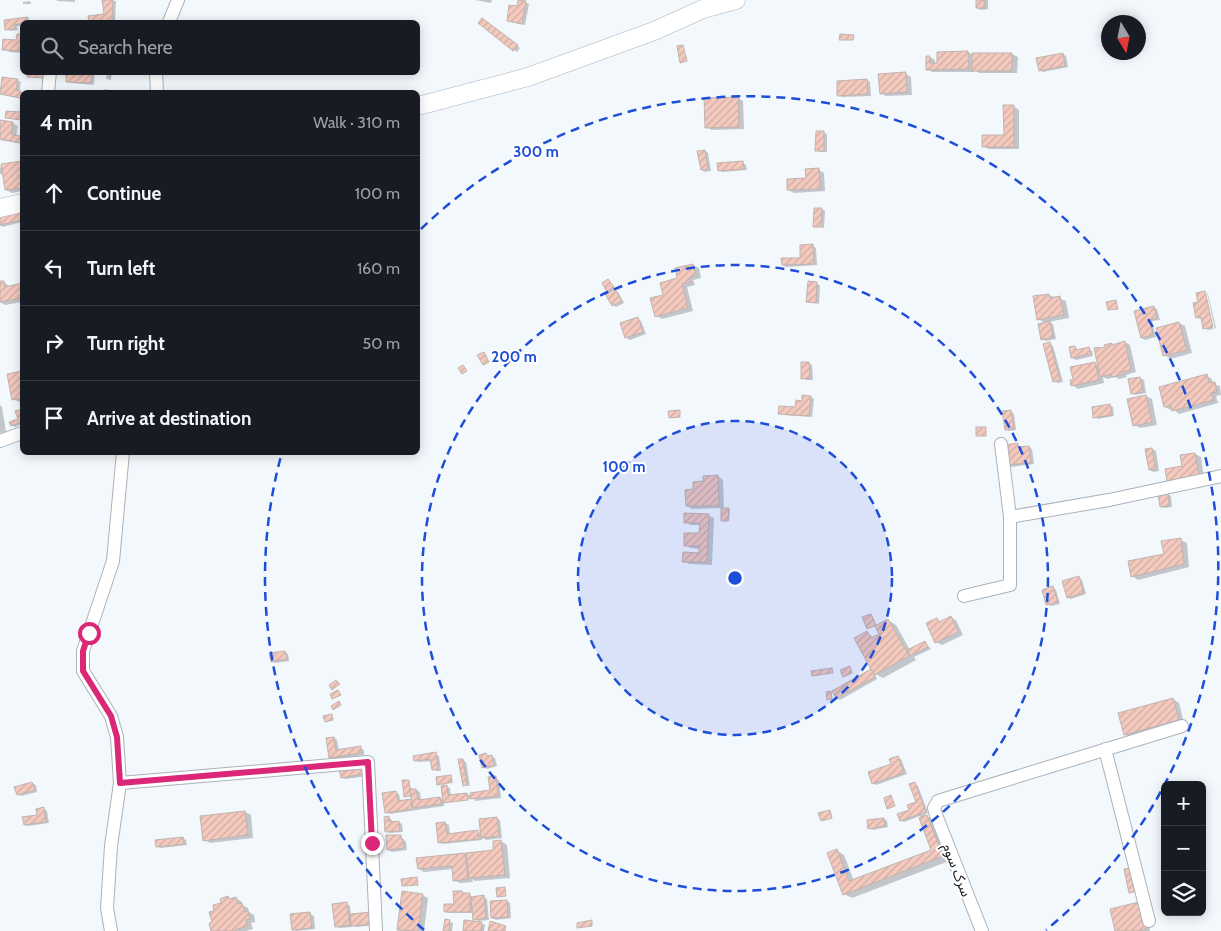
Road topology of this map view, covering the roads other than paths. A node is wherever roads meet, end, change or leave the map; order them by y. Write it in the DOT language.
graph roads {
  1 [pos="178,0"];
  2 [pos="736,0"];
  3 [pos="170,20"];
  4 [pos="50,75"];
  5 [pos="156,75"];
  6 [pos="48,90"];
  7 [pos="157,90"];
  8 [pos="420,105"];
  9 [pos="20,203"];
  10 [pos="0,208"];
  11 [pos="20,434"];
  12 [pos="0,441"];
  13 [pos="1001,444"];
  14 [pos="123,455"];
  15 [pos="1221,476"];
  16 [pos="1010,517"];
  17 [pos="964,596"];
  18 [pos="1182,726"];
  19 [pos="1105,749"];
  20 [pos="120,783"];
  21 [pos="1149,921"];
  22 [pos="110,931"];
  23 [pos="375,931"];
  24 [pos="982,931"];
  1 -- 3 [label="street"];
  2 -- 8 [label="street"];
  4 -- 6 [label="street"];
  5 -- 7 [label="street"];
  9 -- 10 [label="street"];
  11 -- 12 [label="street"];
  13 -- 16 [label="street"];
  14 -- 20 [label="street"];
  15 -- 16 [label="street"];
  16 -- 17 [label="street"];
  18 -- 19 [label="street"];
  19 -- 21 [label="street"];
  19 -- 24 [label="street, سرک سوم"];
  20 -- 22 [label="street"];
  20 -- 23 [label="street"];
}
